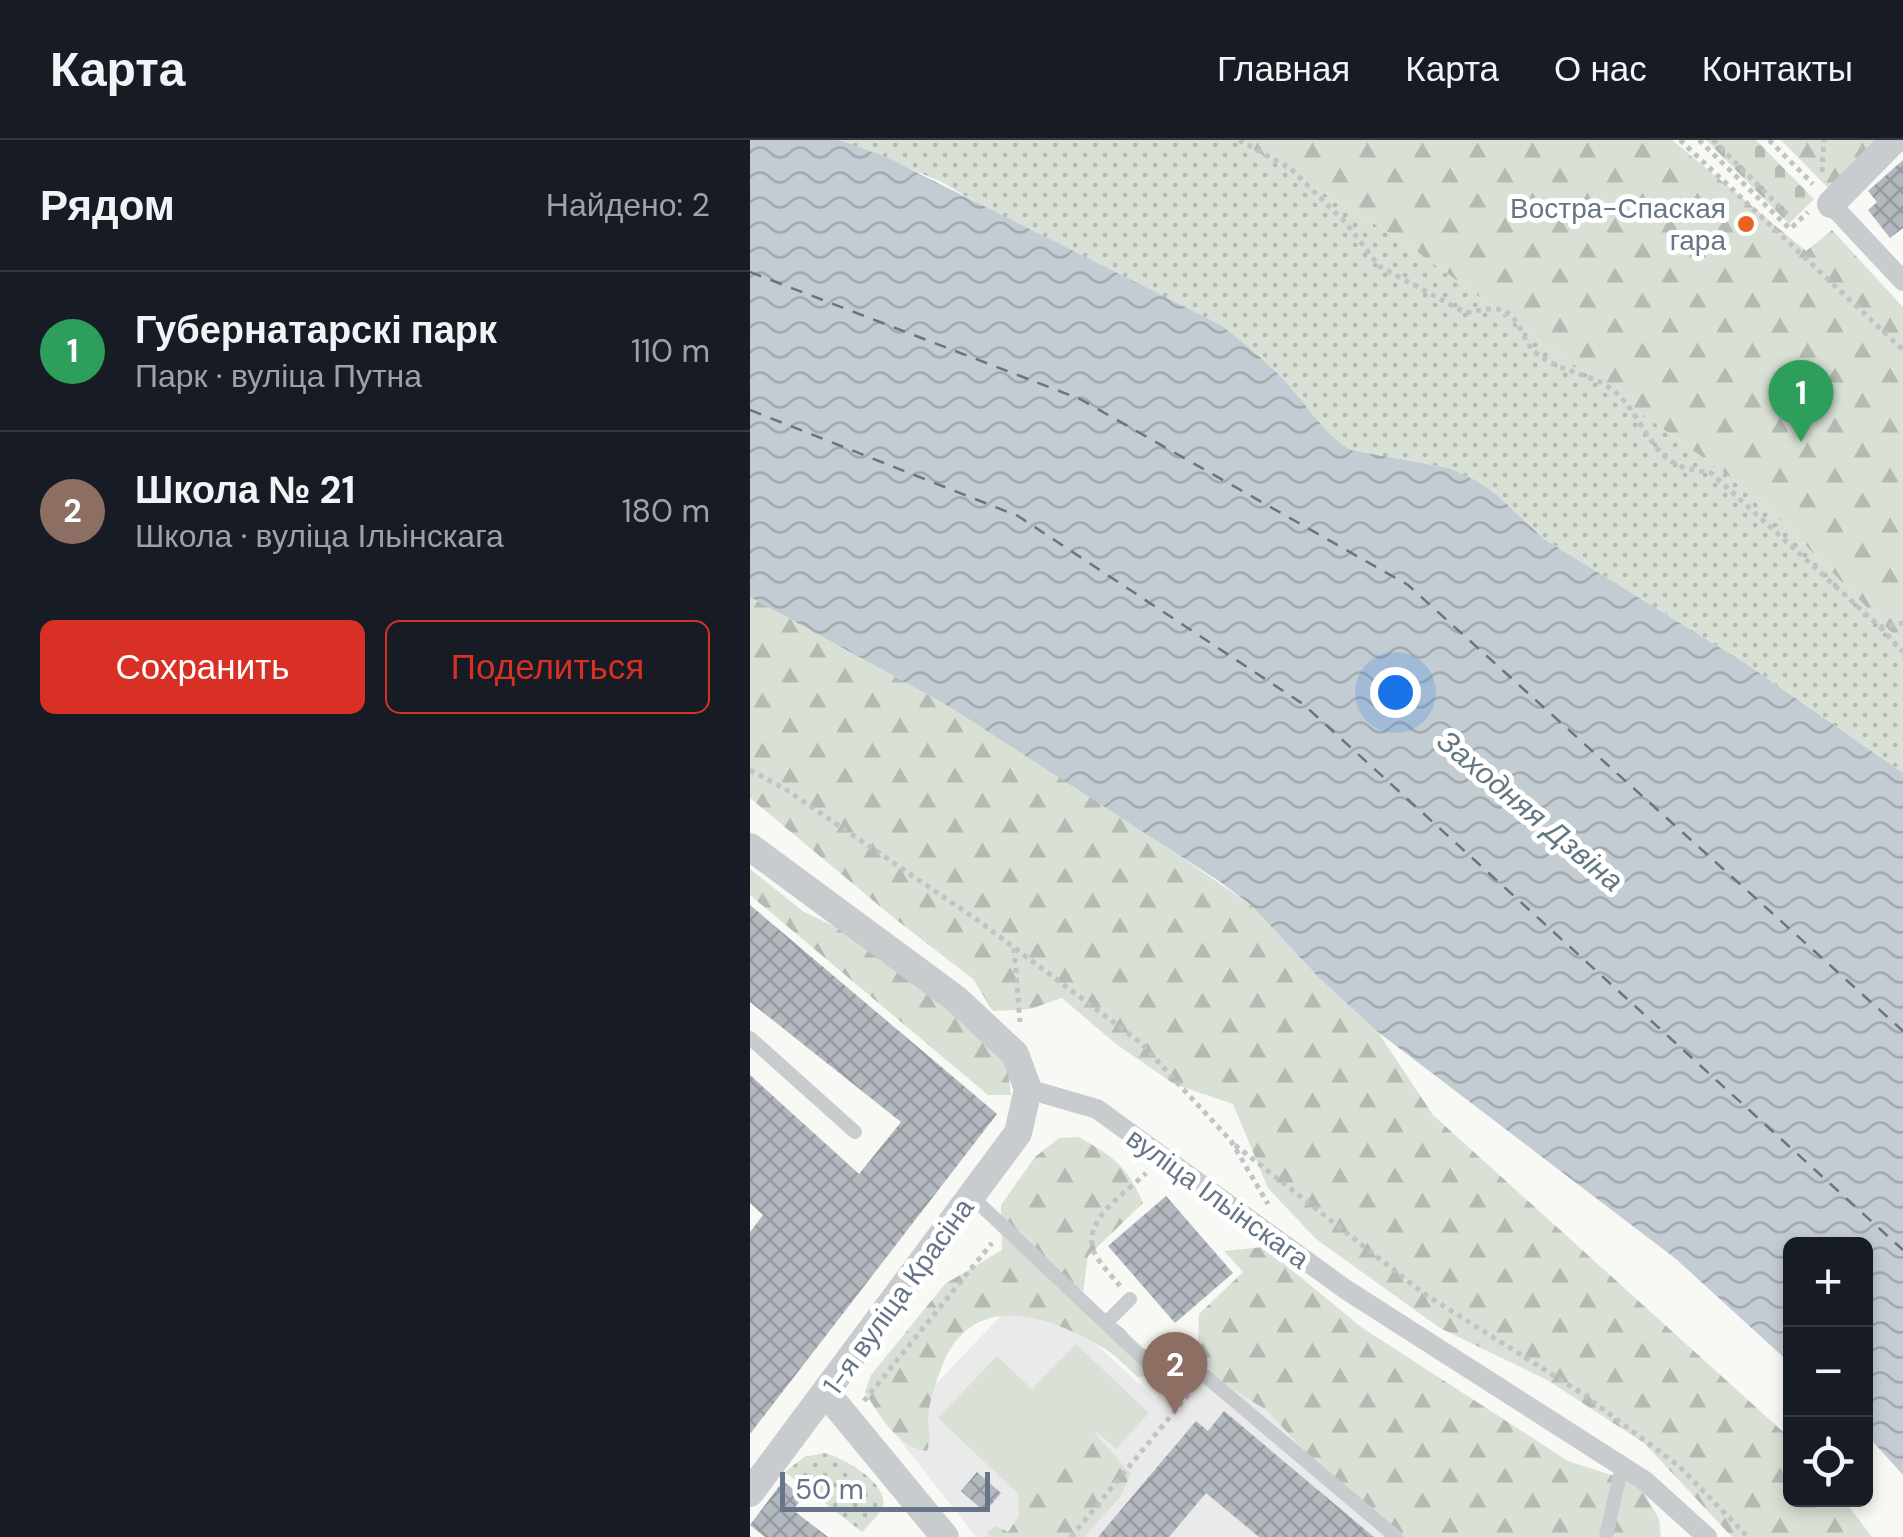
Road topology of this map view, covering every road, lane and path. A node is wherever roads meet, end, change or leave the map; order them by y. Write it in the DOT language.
graph roads {
  1 [pos="1239,140"];
  2 [pos="1680,140"];
  3 [pos="1700,140"];
  4 [pos="1713,140"];
  5 [pos="1769,140"];
  6 [pos="1824,140"];
  7 [pos="1894,140"];
  8 [pos="1831,204"];
  9 [pos="1789,216"];
  10 [pos="1903,281"];
  11 [pos="1903,350"];
  12 [pos="1903,623"];
  13 [pos="1880,627"];
  14 [pos="1903,652"];
  15 [pos="750,770"];
  16 [pos="750,847"];
  17 [pos="1014,948"];
  18 [pos="750,1038"];
  19 [pos="1015,1054"];
  20 [pos="1028,1089"];
  21 [pos="855,1132"];
  22 [pos="1231,1141"];
  23 [pos="1163,1158"];
  24 [pos="971,1196"];
  25 [pos="1271,1208"];
  26 [pos="1005,1227"];
  27 [pos="1130,1298"];
  28 [pos="1106,1323"];
  29 [pos="1151,1366"];
  30 [pos="1204,1375"];
  31 [pos="827,1394"];
  32 [pos="1184,1400"];
  33 [pos="862,1404"];
  34 [pos="1622,1465"];
  35 [pos="750,1493"];
  36 [pos="945,1537"];
  37 [pos="1071,1537"];
  38 [pos="1396,1537"];
  39 [pos="1606,1537"];
  40 [pos="1706,1537"];
  41 [pos="1748,1537"];
  1 -- 13 [label="path"];
  2 -- 11 [label="path"];
  3 -- 8 [label="path"];
  4 -- 9 [label="path"];
  5 -- 6 [label="path"];
  7 -- 8 [label="street"];
  8 -- 10 [label="street"];
  12 -- 13 [label="path"];
  13 -- 14 [label="path"];
  15 -- 17 [label="path"];
  16 -- 19 [label="street"];
  17 -- 19 [label="path"];
  17 -- 22 [label="path"];
  18 -- 21 [label="lane"];
  19 -- 20 [label="street"];
  20 -- 23 [label="street, вуліца Ільінскага"];
  20 -- 24 [label="street, 1-я вуліца Красіна"];
  22 -- 25 [label="path"];
  22 -- 41 [label="path"];
  23 -- 27 [label="path"];
  23 -- 34 [label="street, вуліца Ільінскага"];
  24 -- 26 [label="lane"];
  24 -- 31 [label="street, 1-я вуліца Красіна"];
  26 -- 28 [label="lane"];
  26 -- 33 [label="path"];
  27 -- 28 [label="lane"];
  28 -- 29 [label="lane"];
  29 -- 32 [label="path"];
  30 -- 32 [label="path"];
  30 -- 38 [label="lane"];
  31 -- 35 [label="street, 1-я вуліца Красіна"];
  31 -- 36 [label="street"];
  32 -- 37 [label="path"];
  34 -- 39 [label="lane"];
  34 -- 40 [label="street, вуліца Ільінскага"];
}
